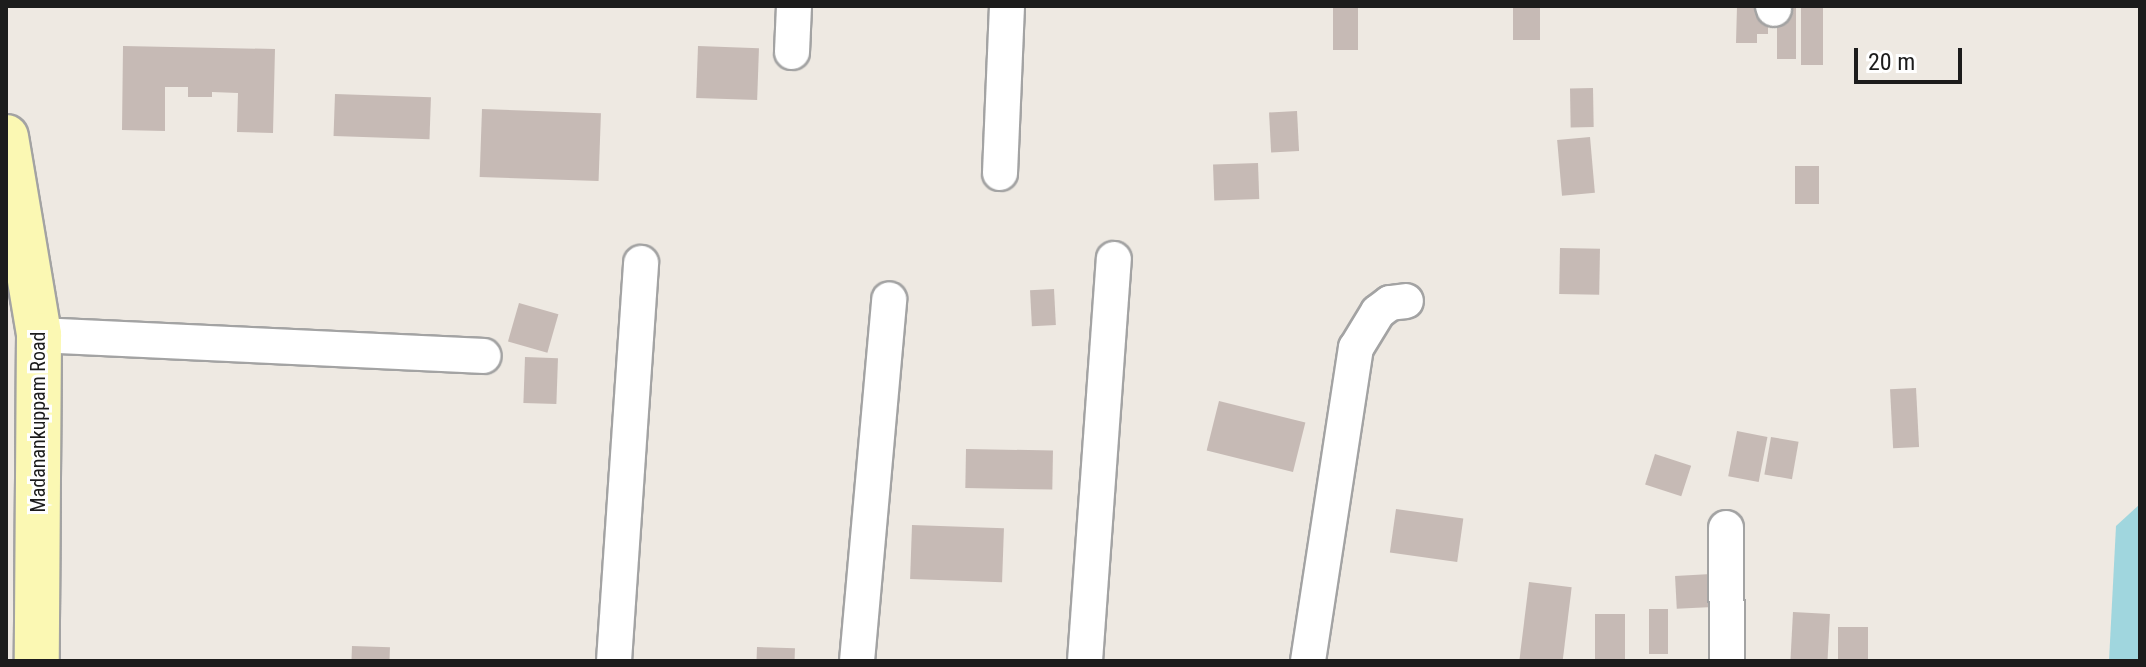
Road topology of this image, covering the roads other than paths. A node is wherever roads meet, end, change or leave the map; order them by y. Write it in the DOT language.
graph roads {
  1 [pos="794,6"];
  2 [pos="1007,6"];
  3 [pos="792,52"];
  4 [pos="6,137"];
  5 [pos="1000,173"];
  6 [pos="1114,259"];
  7 [pos="641,263"];
  8 [pos="889,299"];
  9 [pos="1406,301"];
  10 [pos="39,335"];
  11 [pos="484,356"];
  12 [pos="1726,528"];
  13 [pos="37,661"];
  14 [pos="614,661"];
  15 [pos="857,661"];
  16 [pos="1085,661"];
  17 [pos="1308,661"];
  18 [pos="1727,661"];
  1 -- 3 [label="street"];
  2 -- 5 [label="street"];
  4 -- 10 [label="main road, Madanankuppam Road"];
  6 -- 16 [label="street"];
  7 -- 14 [label="street"];
  8 -- 15 [label="street"];
  9 -- 17 [label="street"];
  10 -- 11 [label="street"];
  10 -- 13 [label="main road, Madanankuppam Road"];
  12 -- 18 [label="street"];
}
